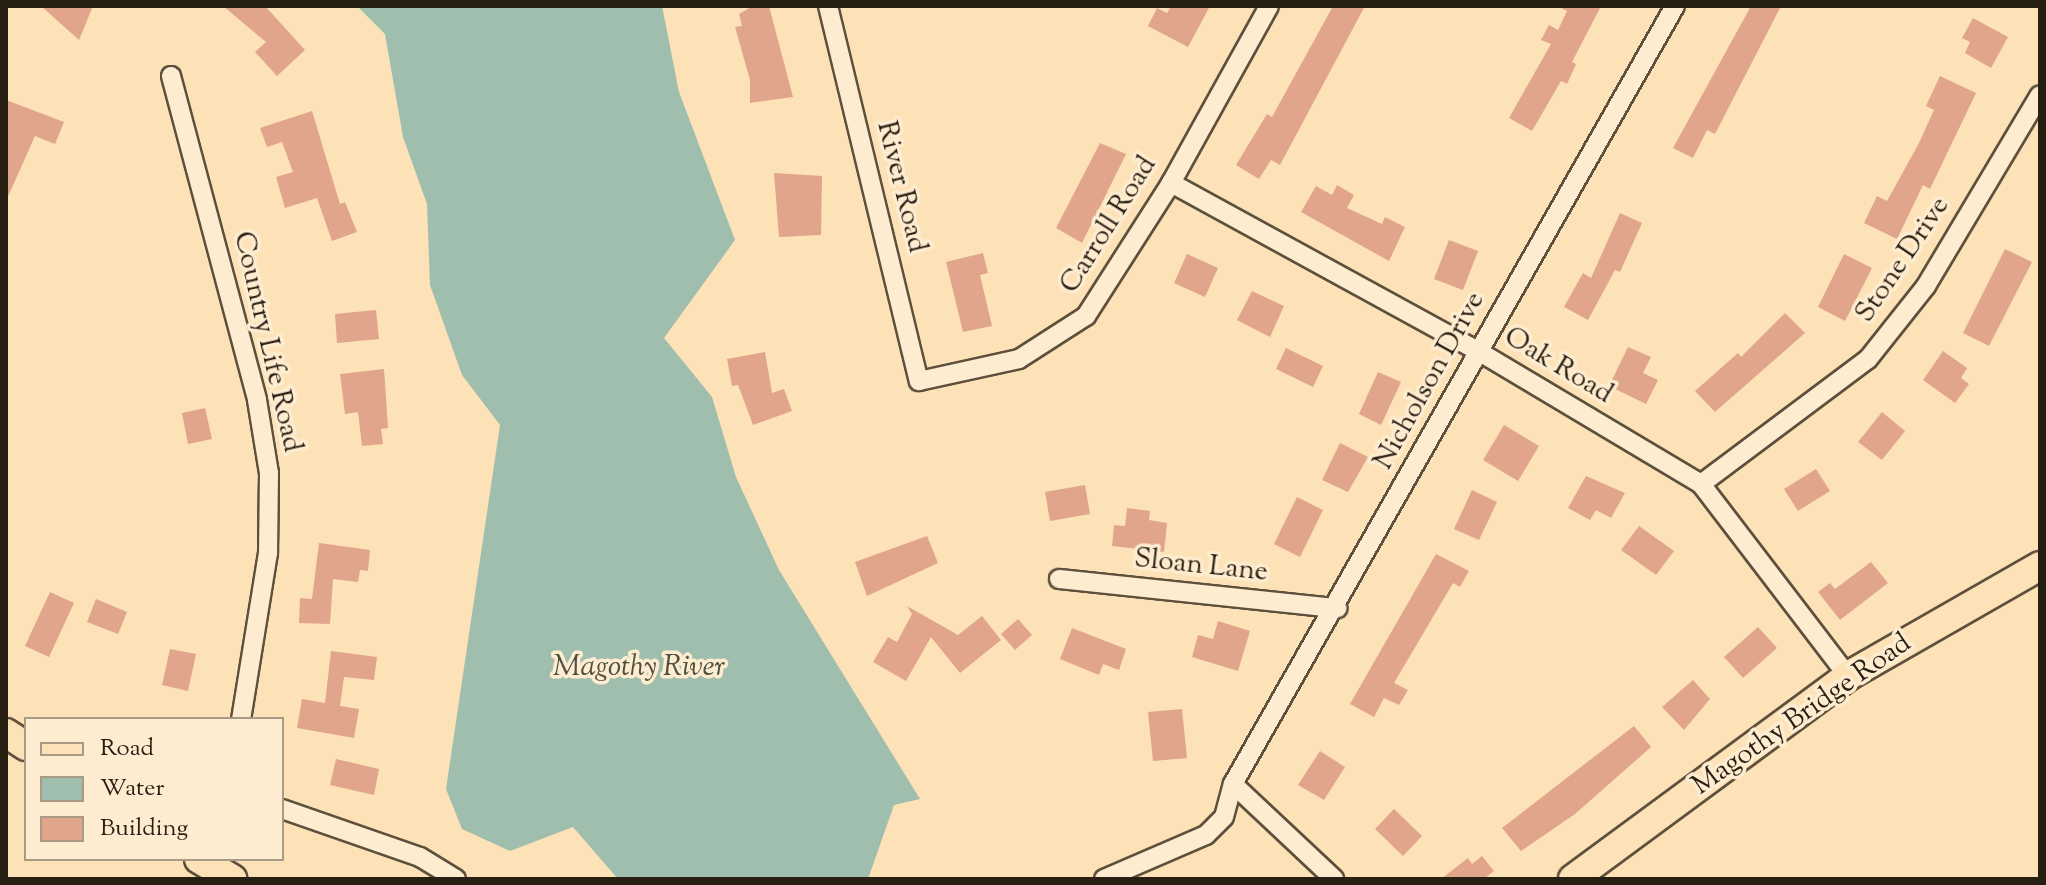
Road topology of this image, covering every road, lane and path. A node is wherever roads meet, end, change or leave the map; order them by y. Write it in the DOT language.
graph roads {
  1 [pos="828,6"];
  2 [pos="1269,6"];
  3 [pos="1675,6"];
  4 [pos="171,76"];
  5 [pos="2040,95"];
  6 [pos="1171,183"];
  7 [pos="1478,351"];
  8 [pos="919,381"];
  9 [pos="1701,484"];
  10 [pos="2040,566"];
  11 [pos="1059,579"];
  12 [pos="1337,608"];
  13 [pos="1848,676"];
  14 [pos="241,717"];
  15 [pos="6,733"];
  16 [pos="24,745"];
  17 [pos="1233,784"];
  18 [pos="284,810"];
  19 [pos="202,861"];
  20 [pos="232,879"];
  21 [pos="456,879"];
  22 [pos="1104,879"];
  23 [pos="1334,879"];
  24 [pos="1573,879"];
  1 -- 8 [label="street, River Road"];
  2 -- 6 [label="street, Carroll Road"];
  3 -- 7 [label="street, Nicholson Drive"];
  4 -- 14 [label="street, Country Life Road"];
  5 -- 9 [label="street, Stone Drive"];
  6 -- 7 [label="street, Oak Road"];
  6 -- 8 [label="street, Carroll Road"];
  7 -- 9 [label="street, Oak Road"];
  7 -- 12 [label="street, Nicholson Drive"];
  9 -- 13 [label="street, Oak Road"];
  10 -- 13 [label="main road, Magothy Bridge Road"];
  11 -- 12 [label="street, Sloan Lane"];
  12 -- 17 [label="street, Nicholson Drive"];
  13 -- 24 [label="main road, Magothy Bridge Road"];
  15 -- 16 [label="main road"];
  17 -- 22 [label="street, Nicholson Drive"];
  17 -- 23 [label="street"];
  18 -- 21 [label="street"];
  19 -- 20 [label="main road"];
}
